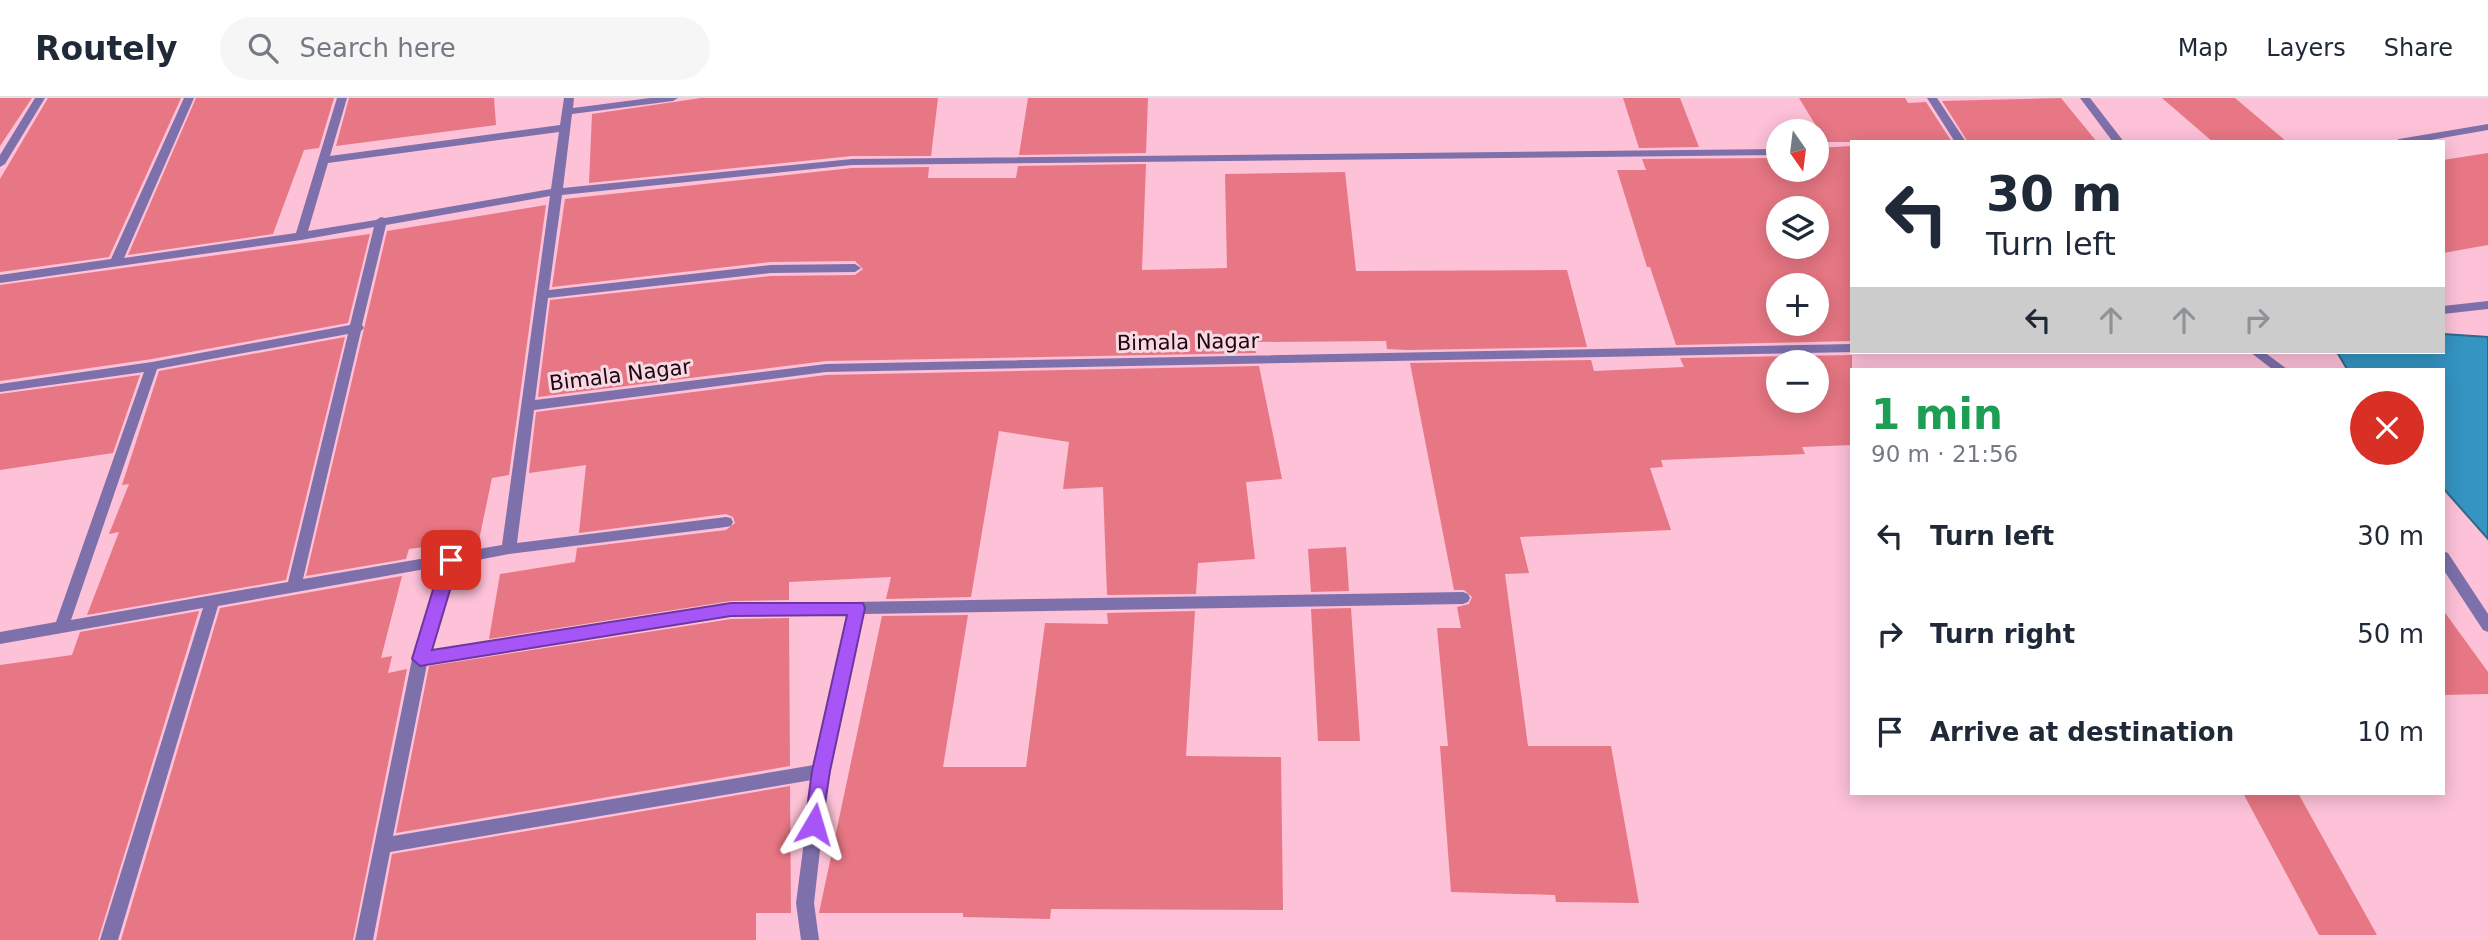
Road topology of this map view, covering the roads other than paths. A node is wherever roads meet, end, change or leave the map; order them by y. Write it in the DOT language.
graph roads {
  1 [pos="40,98"];
  2 [pos="189,98"];
  3 [pos="342,98"];
  4 [pos="569,98"];
  5 [pos="673,98"];
  6 [pos="1932,98"];
  7 [pos="2085,98"];
  8 [pos="567,112"];
  9 [pos="2488,127"];
  10 [pos="564,128"];
  11 [pos="1960,140"];
  12 [pos="2117,140"];
  13 [pos="2411,140"];
  14 [pos="1766,152"];
  15 [pos="325,160"];
  16 [pos="0,164"];
  17 [pos="555,192"];
  18 [pos="382,220"];
  19 [pos="302,236"];
  20 [pos="116,262"];
  21 [pos="855,268"];
  22 [pos="0,279"];
  23 [pos="542,295"];
  24 [pos="2488,305"];
  25 [pos="2445,310"];
  26 [pos="358,328"];
  27 [pos="1850,348"];
  28 [pos="2259,354"];
  29 [pos="152,366"];
  30 [pos="2280,368"];
  31 [pos="0,388"];
  32 [pos="527,406"];
  33 [pos="726,522"];
  34 [pos="509,549"];
  35 [pos="451,560"];
  36 [pos="2445,560"];
  37 [pos="294,587"];
  38 [pos="1463,598"];
  39 [pos="212,602"];
  40 [pos="857,608"];
  41 [pos="2488,626"];
  42 [pos="61,628"];
  43 [pos="0,638"];
  44 [pos="420,659"];
  45 [pos="821,771"];
  46 [pos="385,845"];
  47 [pos="109,940"];
  48 [pos="364,940"];
  49 [pos="810,940"];
  1 -- 16 [label="street"];
  2 -- 20 [label="street"];
  3 -- 15 [label="street"];
  4 -- 8 [label="street"];
  5 -- 8 [label="street"];
  6 -- 11 [label="street"];
  7 -- 12 [label="street"];
  8 -- 10 [label="street"];
  9 -- 13 [label="street"];
  10 -- 15 [label="street"];
  10 -- 17 [label="street"];
  14 -- 17 [label="street"];
  15 -- 19 [label="street"];
  17 -- 18 [label="street"];
  17 -- 23 [label="street"];
  18 -- 19 [label="street"];
  18 -- 26 [label="street"];
  19 -- 20 [label="street"];
  20 -- 22 [label="street"];
  21 -- 23 [label="street"];
  23 -- 32 [label="street"];
  24 -- 25 [label="street"];
  26 -- 29 [label="street"];
  26 -- 37 [label="street"];
  27 -- 32 [label="street, Bimala Nagar"];
  28 -- 30 [label="street"];
  29 -- 31 [label="street"];
  29 -- 42 [label="street"];
  32 -- 34 [label="street"];
  33 -- 34 [label="street"];
  34 -- 35 [label="street"];
  35 -- 37 [label="street"];
  35 -- 44 [label="street"];
  36 -- 41 [label="street"];
  37 -- 39 [label="street"];
  38 -- 40 [label="street"];
  39 -- 42 [label="street"];
  39 -- 47 [label="street"];
  40 -- 44 [label="street"];
  40 -- 45 [label="street"];
  42 -- 43 [label="street"];
  44 -- 46 [label="street"];
  45 -- 46 [label="street"];
  45 -- 49 [label="street"];
  46 -- 48 [label="street"];
}
